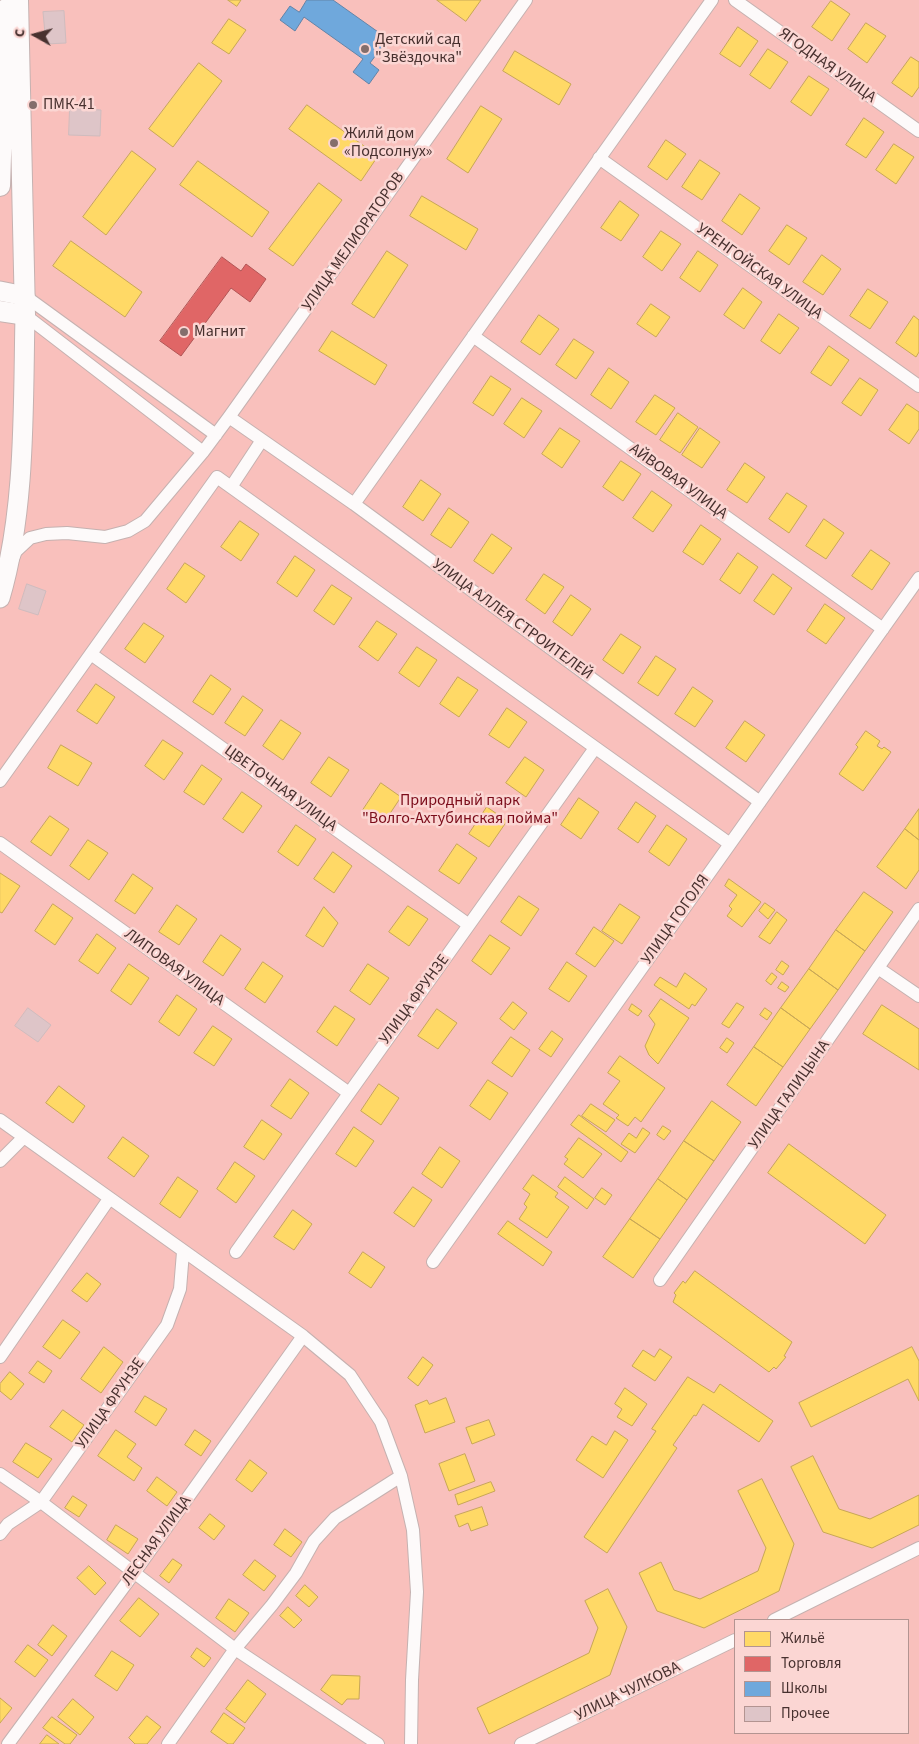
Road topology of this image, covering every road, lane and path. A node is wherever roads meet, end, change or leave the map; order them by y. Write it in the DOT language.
graph roads {
  1 [pos="6,0"];
  2 [pos="18,0"];
  3 [pos="526,0"];
  4 [pos="712,0"];
  5 [pos="735,0"];
  6 [pos="919,131"];
  7 [pos="599,158"];
  8 [pos="0,186"];
  9 [pos="0,291"];
  10 [pos="25,305"];
  11 [pos="0,311"];
  12 [pos="473,336"];
  13 [pos="919,386"];
  14 [pos="229,417"];
  15 [pos="216,435"];
  16 [pos="262,440"];
  17 [pos="203,452"];
  18 [pos="231,487"];
  19 [pos="354,504"];
  20 [pos="7,576"];
  21 [pos="919,578"];
  22 [pos="0,598"];
  23 [pos="883,628"];
  24 [pos="91,654"];
  25 [pos="595,748"];
  26 [pos="0,781"];
  27 [pos="760,802"];
  28 [pos="0,843"];
  29 [pos="730,844"];
  30 [pos="919,909"];
  31 [pos="469,925"];
  32 [pos="878,968"];
  33 [pos="919,996"];
  34 [pos="349,1093"];
  35 [pos="0,1120"];
  36 [pos="24,1137"];
  37 [pos="0,1161"];
  38 [pos="109,1199"];
  39 [pos="184,1252"];
  40 [pos="236,1252"];
  41 [pos="433,1262"];
  42 [pos="660,1280"];
  43 [pos="303,1336"];
  44 [pos="0,1357"];
  45 [pos="0,1474"];
  46 [pos="400,1476"];
  47 [pos="41,1502"];
  48 [pos="0,1534"];
  49 [pos="919,1548"];
  50 [pos="134,1573"];
  51 [pos="776,1619"];
  52 [pos="734,1640"];
  53 [pos="234,1649"];
  54 [pos="412,1743"];
  55 [pos="8,1744"];
  56 [pos="168,1744"];
  57 [pos="378,1744"];
  58 [pos="521,1744"];
  1 -- 8 [label="main road"];
  2 -- 10 [label="main road"];
  3 -- 14 [label="street, УЛИЦА МЕЛИОРАТОРОВ"];
  4 -- 7 [label="street"];
  5 -- 6 [label="street, ЯГОДНАЯ УЛИЦА"];
  7 -- 12 [label="street"];
  7 -- 13 [label="street, УРЕНГОЙСКАЯ УЛИЦА"];
  9 -- 10 [label="street"];
  10 -- 11 [label="main road"];
  10 -- 15 [label="street"];
  10 -- 17 [label="street"];
  10 -- 20 [label="street"];
  12 -- 19 [label="street"];
  12 -- 23 [label="street, АЙВОВАЯ УЛИЦА"];
  14 -- 15 [label="street, УЛИЦА МЕЛИОРАТОРОВ"];
  14 -- 16 [label="street, УЛИЦА АЛЛЕЯ СТРОИТЕЛЕЙ"];
  15 -- 17 [label="street, УЛИЦА МЕЛИОРАТОРОВ"];
  16 -- 18 [label="street"];
  16 -- 19 [label="street, УЛИЦА АЛЛЕЯ СТРОИТЕЛЕЙ"];
  17 -- 20 [label="street, УЛИЦА МЕЛИОРАТОРОВ"];
  18 -- 24 [label="street"];
  18 -- 25 [label="street"];
  19 -- 27 [label="street, УЛИЦА АЛЛЕЯ СТРОИТЕЛЕЙ"];
  20 -- 22 [label="street"];
  21 -- 23 [label="street, УЛИЦА ГОГОЛЯ"];
  23 -- 27 [label="street, УЛИЦА ГОГОЛЯ"];
  24 -- 26 [label="street"];
  24 -- 31 [label="street, ЦВЕТОЧНАЯ УЛИЦА"];
  25 -- 29 [label="street"];
  25 -- 31 [label="street, УЛИЦА ФРУНЗЕ"];
  27 -- 29 [label="street, УЛИЦА ГОГОЛЯ"];
  28 -- 34 [label="street, ЛИПОВАЯ УЛИЦА"];
  29 -- 41 [label="street, УЛИЦА ГОГОЛЯ"];
  30 -- 32 [label="street, УЛИЦА ГАЛИЦЫНА"];
  31 -- 34 [label="street, УЛИЦА ФРУНЗЕ"];
  32 -- 33 [label="street"];
  32 -- 42 [label="street, УЛИЦА ГАЛИЦЫНА"];
  34 -- 40 [label="street, УЛИЦА ФРУНЗЕ"];
  35 -- 36 [label="street"];
  36 -- 37 [label="street"];
  36 -- 38 [label="street"];
  38 -- 39 [label="street"];
  38 -- 44 [label="street"];
  39 -- 43 [label="street"];
  39 -- 47 [label="street, УЛИЦА ФРУНЗЕ"];
  43 -- 46 [label="street"];
  43 -- 50 [label="street, ЛЕСНАЯ УЛИЦА"];
  45 -- 47 [label="street"];
  46 -- 53 [label="street"];
  46 -- 54 [label="street"];
  47 -- 48 [label="street, УЛИЦА ФРУНЗЕ"];
  47 -- 50 [label="street"];
  49 -- 51 [label="street"];
  50 -- 53 [label="street"];
  50 -- 55 [label="street, ЛЕСНАЯ УЛИЦА"];
  52 -- 58 [label="street, УЛИЦА ЧУЛКОВА"];
  53 -- 56 [label="street"];
  53 -- 57 [label="street"];
}
